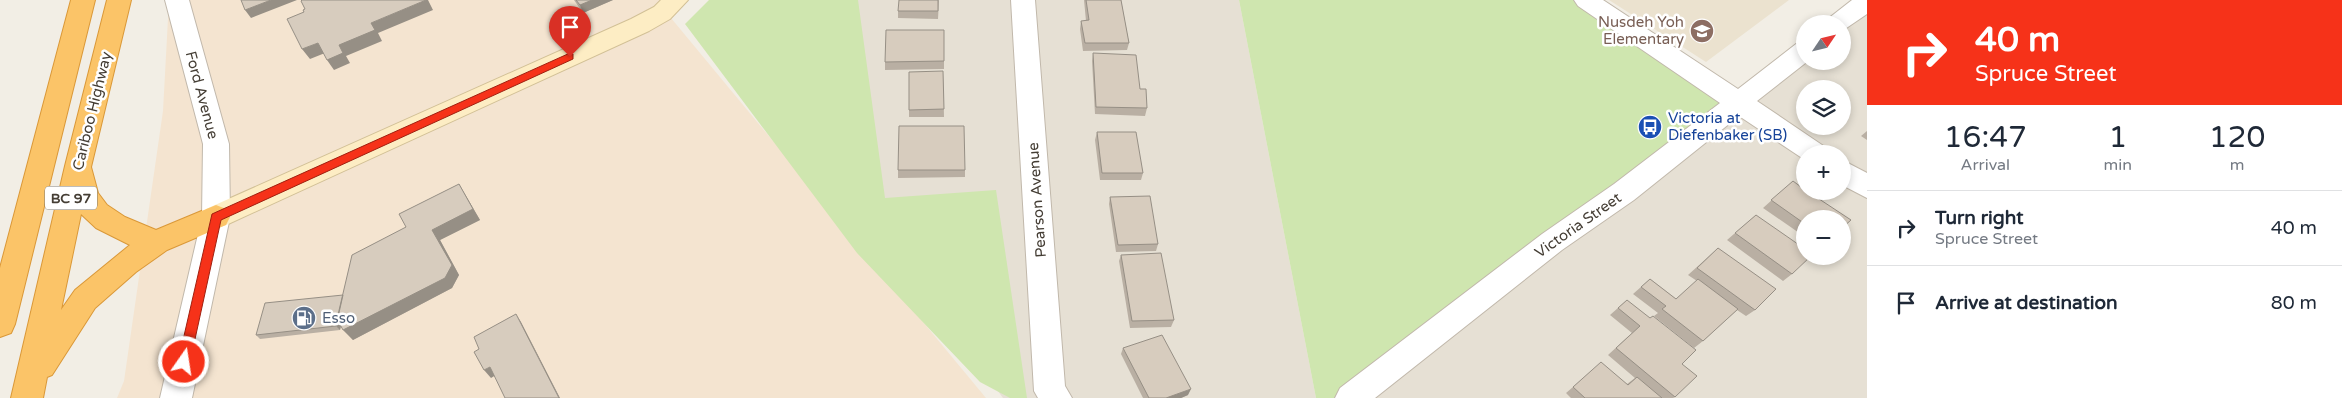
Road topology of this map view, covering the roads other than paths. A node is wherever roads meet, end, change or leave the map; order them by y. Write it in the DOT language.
graph roads {
  1 [pos="83,0"];
  2 [pos="119,0"];
  3 [pos="177,0"];
  4 [pos="676,0"];
  5 [pos="1023,0"];
  6 [pos="1586,0"];
  7 [pos="1867,1"];
  8 [pos="1849,15"];
  9 [pos="1796,57"];
  10 [pos="1739,102"];
  11 [pos="1803,145"];
  12 [pos="78,166"];
  13 [pos="1851,177"];
  14 [pos="1867,187"];
  15 [pos="216,217"];
  16 [pos="157,242"];
  17 [pos="0,324"];
  18 [pos="29,388"];
  19 [pos="176,398"];
  20 [pos="1056,398"];
  21 [pos="1351,398"];
  1 -- 17 [label="highway, BC 97"];
  2 -- 12 [label="highway, Cariboo Highway / BC 97"];
  3 -- 15 [label="street, Ford Avenue"];
  4 -- 15 [label="street"];
  5 -- 20 [label="street, Pearson Avenue"];
  6 -- 10 [label="street"];
  7 -- 8 [label="street"];
  9 -- 10 [label="street, Victoria Street"];
  10 -- 11 [label="street"];
  10 -- 21 [label="street, Victoria Street"];
  12 -- 16 [label="highway"];
  12 -- 18 [label="highway, Cariboo Highway / BC 97"];
  13 -- 14 [label="street"];
  15 -- 16 [label="highway"];
  15 -- 19 [label="street, Ford Avenue"];
  16 -- 18 [label="highway"];
}
